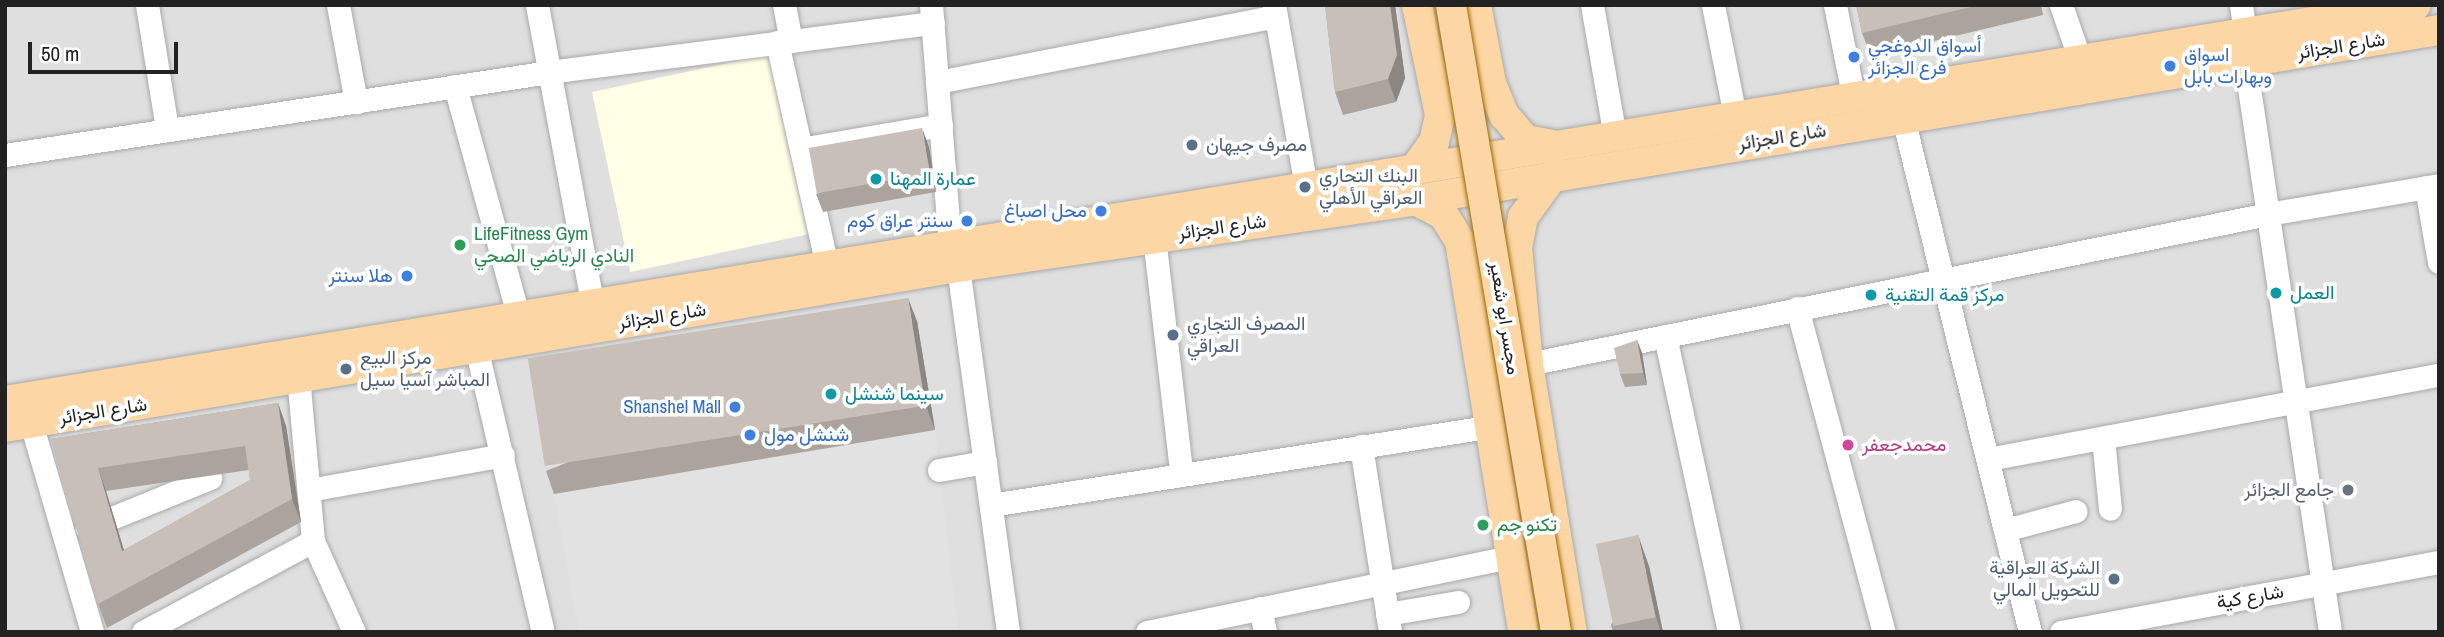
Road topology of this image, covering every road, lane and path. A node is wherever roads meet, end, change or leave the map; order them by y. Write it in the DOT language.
graph roads {
  1 [pos="147,5"];
  2 [pos="338,5"];
  3 [pos="537,5"];
  4 [pos="784,5"];
  5 [pos="1417,5"];
  6 [pos="1433,5"];
  7 [pos="1451,5"];
  8 [pos="1476,5"];
  9 [pos="1592,5"];
  10 [pos="1713,5"];
  11 [pos="1835,5"];
  12 [pos="2061,5"];
  13 [pos="2416,5"];
  14 [pos="1275,11"];
  15 [pos="932,14"];
  16 [pos="2439,30"];
  17 [pos="2244,33"];
  18 [pos="784,41"];
  19 [pos="2080,60"];
  20 [pos="549,72"];
  21 [pos="937,82"];
  22 [pos="1491,83"];
  23 [pos="456,86"];
  24 [pos="1854,99"];
  25 [pos="1439,101"];
  26 [pos="356,102"];
  27 [pos="1735,116"];
  28 [pos="1903,118"];
  29 [pos="941,125"];
  30 [pos="167,128"];
  31 [pos="1615,137"];
  32 [pos="801,149"];
  33 [pos="5,155"];
  34 [pos="1553,159"];
  35 [pos="1414,185"];
  36 [pos="2432,186"];
  37 [pos="1306,187"];
  38 [pos="2268,214"];
  39 [pos="1154,237"];
  40 [pos="1517,247"];
  41 [pos="1464,256"];
  42 [pos="954,257"];
  43 [pos="2439,262"];
  44 [pos="827,266"];
  45 [pos="1943,279"];
  46 [pos="592,303"];
  47 [pos="1797,308"];
  48 [pos="518,315"];
  49 [pos="1665,336"];
  50 [pos="476,346"];
  51 [pos="1528,364"];
  52 [pos="2439,375"];
  53 [pos="298,376"];
  54 [pos="102,398"];
  55 [pos="5,401"];
  56 [pos="2295,402"];
  57 [pos="34,415"];
  58 [pos="1493,426"];
  59 [pos="2103,438"];
  60 [pos="1361,446"];
  61 [pos="503,454"];
  62 [pos="1987,460"];
  63 [pos="985,462"];
  64 [pos="939,470"];
  65 [pos="1181,472"];
  66 [pos="210,478"];
  67 [pos="309,490"];
  68 [pos="991,505"];
  69 [pos="2110,509"];
  70 [pos="2076,512"];
  71 [pos="2005,530"];
  72 [pos="63,537"];
  73 [pos="313,541"];
  74 [pos="1513,556"];
  75 [pos="2439,562"];
  76 [pos="1382,583"];
  77 [pos="2323,583"];
  78 [pos="1458,602"];
  79 [pos="1260,608"];
  80 [pos="1389,623"];
  81 [pos="92,632"];
  82 [pos="143,632"];
  83 [pos="355,632"];
  84 [pos="543,632"];
  85 [pos="1008,632"];
  86 [pos="1147,632"];
  87 [pos="1265,632"];
  88 [pos="1523,632"];
  89 [pos="1537,632"];
  90 [pos="1556,632"];
  91 [pos="1572,632"];
  92 [pos="1729,632"];
  93 [pos="1884,632"];
  94 [pos="2030,632"];
  95 [pos="2061,632"];
  96 [pos="2330,632"];
  1 -- 30 [label="street"];
  2 -- 26 [label="street"];
  3 -- 20 [label="street"];
  4 -- 18 [label="street"];
  5 -- 25 [label="main road"];
  6 -- 89 [label="main road, مجسر ابو شعير"];
  7 -- 90 [label="main road, مجسر ابو شعير, bridge"];
  8 -- 22 [label="main road"];
  9 -- 31 [label="street"];
  10 -- 27 [label="street"];
  11 -- 24 [label="street"];
  12 -- 19 [label="street"];
  13 -- 17 [label="main road, شارع الجزائر"];
  14 -- 21 [label="street"];
  14 -- 37 [label="street"];
  15 -- 18 [label="street"];
  15 -- 21 [label="street"];
  16 -- 17 [label="main road, شارع الجزائر"];
  17 -- 19 [label="main road, شارع الجزائر"];
  17 -- 28 [label="main road, شارع الجزائر"];
  17 -- 38 [label="street"];
  18 -- 20 [label="street"];
  18 -- 32 [label="street"];
  19 -- 24 [label="main road, شارع الجزائر"];
  20 -- 23 [label="street"];
  20 -- 46 [label="street"];
  21 -- 29 [label="street"];
  22 -- 25 [label="main road"];
  22 -- 34 [label="main road"];
  23 -- 26 [label="street"];
  23 -- 48 [label="street"];
  24 -- 27 [label="main road, شارع الجزائر"];
  25 -- 35 [label="main road"];
  26 -- 30 [label="street"];
  27 -- 31 [label="main road, شارع الجزائر"];
  28 -- 34 [label="main road, شارع الجزائر"];
  28 -- 45 [label="street"];
  29 -- 32 [label="street"];
  29 -- 42 [label="street"];
  30 -- 33 [label="street"];
  31 -- 34 [label="main road, شارع الجزائر"];
  32 -- 44 [label="street"];
  34 -- 35 [label="main road, شارع الجزائر"];
  34 -- 40 [label="main road"];
  35 -- 37 [label="main road, شارع الجزائر"];
  35 -- 39 [label="main road, شارع الجزائر"];
  35 -- 41 [label="main road"];
  36 -- 38 [label="street"];
  36 -- 43 [label="street"];
  37 -- 42 [label="main road, شارع الجزائر"];
  38 -- 45 [label="street"];
  38 -- 56 [label="street"];
  39 -- 42 [label="main road, شارع الجزائر"];
  39 -- 65 [label="street"];
  40 -- 41 [label="main road"];
  40 -- 51 [label="main road"];
  41 -- 58 [label="main road"];
  42 -- 44 [label="main road, شارع الجزائر"];
  42 -- 50 [label="main road, شارع الجزائر"];
  42 -- 63 [label="street"];
  44 -- 46 [label="main road, شارع الجزائر"];
  45 -- 47 [label="street"];
  45 -- 62 [label="street"];
  46 -- 48 [label="main road, شارع الجزائر"];
  47 -- 49 [label="street"];
  47 -- 93 [label="street"];
  48 -- 54 [label="main road, شارع الجزائر"];
  49 -- 51 [label="street"];
  49 -- 92 [label="street"];
  50 -- 53 [label="main road, شارع الجزائر"];
  50 -- 61 [label="street"];
  51 -- 91 [label="main road"];
  52 -- 56 [label="street"];
  53 -- 54 [label="main road, شارع الجزائر"];
  53 -- 67 [label="street"];
  54 -- 57 [label="main road, شارع الجزائر"];
  55 -- 57 [label="main road, شارع الجزائر"];
  56 -- 59 [label="street"];
  56 -- 77 [label="street"];
  57 -- 72 [label="street"];
  58 -- 60 [label="street"];
  58 -- 74 [label="main road"];
  59 -- 62 [label="street"];
  59 -- 69 [label="street"];
  60 -- 65 [label="street"];
  60 -- 76 [label="street"];
  61 -- 67 [label="street"];
  61 -- 84 [label="street"];
  62 -- 71 [label="street"];
  63 -- 64 [label="street"];
  63 -- 68 [label="street"];
  65 -- 68 [label="street"];
  66 -- 72 [label="street"];
  67 -- 73 [label="street"];
  68 -- 85 [label="street"];
  70 -- 71 [label="street"];
  71 -- 94 [label="street"];
  72 -- 81 [label="street"];
  73 -- 82 [label="street"];
  73 -- 83 [label="street"];
  74 -- 76 [label="street"];
  74 -- 88 [label="main road"];
  75 -- 77 [label="street, شارع كية"];
  76 -- 79 [label="street"];
  76 -- 80 [label="street"];
  77 -- 95 [label="street, شارع كية"];
  77 -- 96 [label="street"];
  78 -- 80 [label="street"];
  79 -- 86 [label="street"];
  79 -- 87 [label="street"];
}
